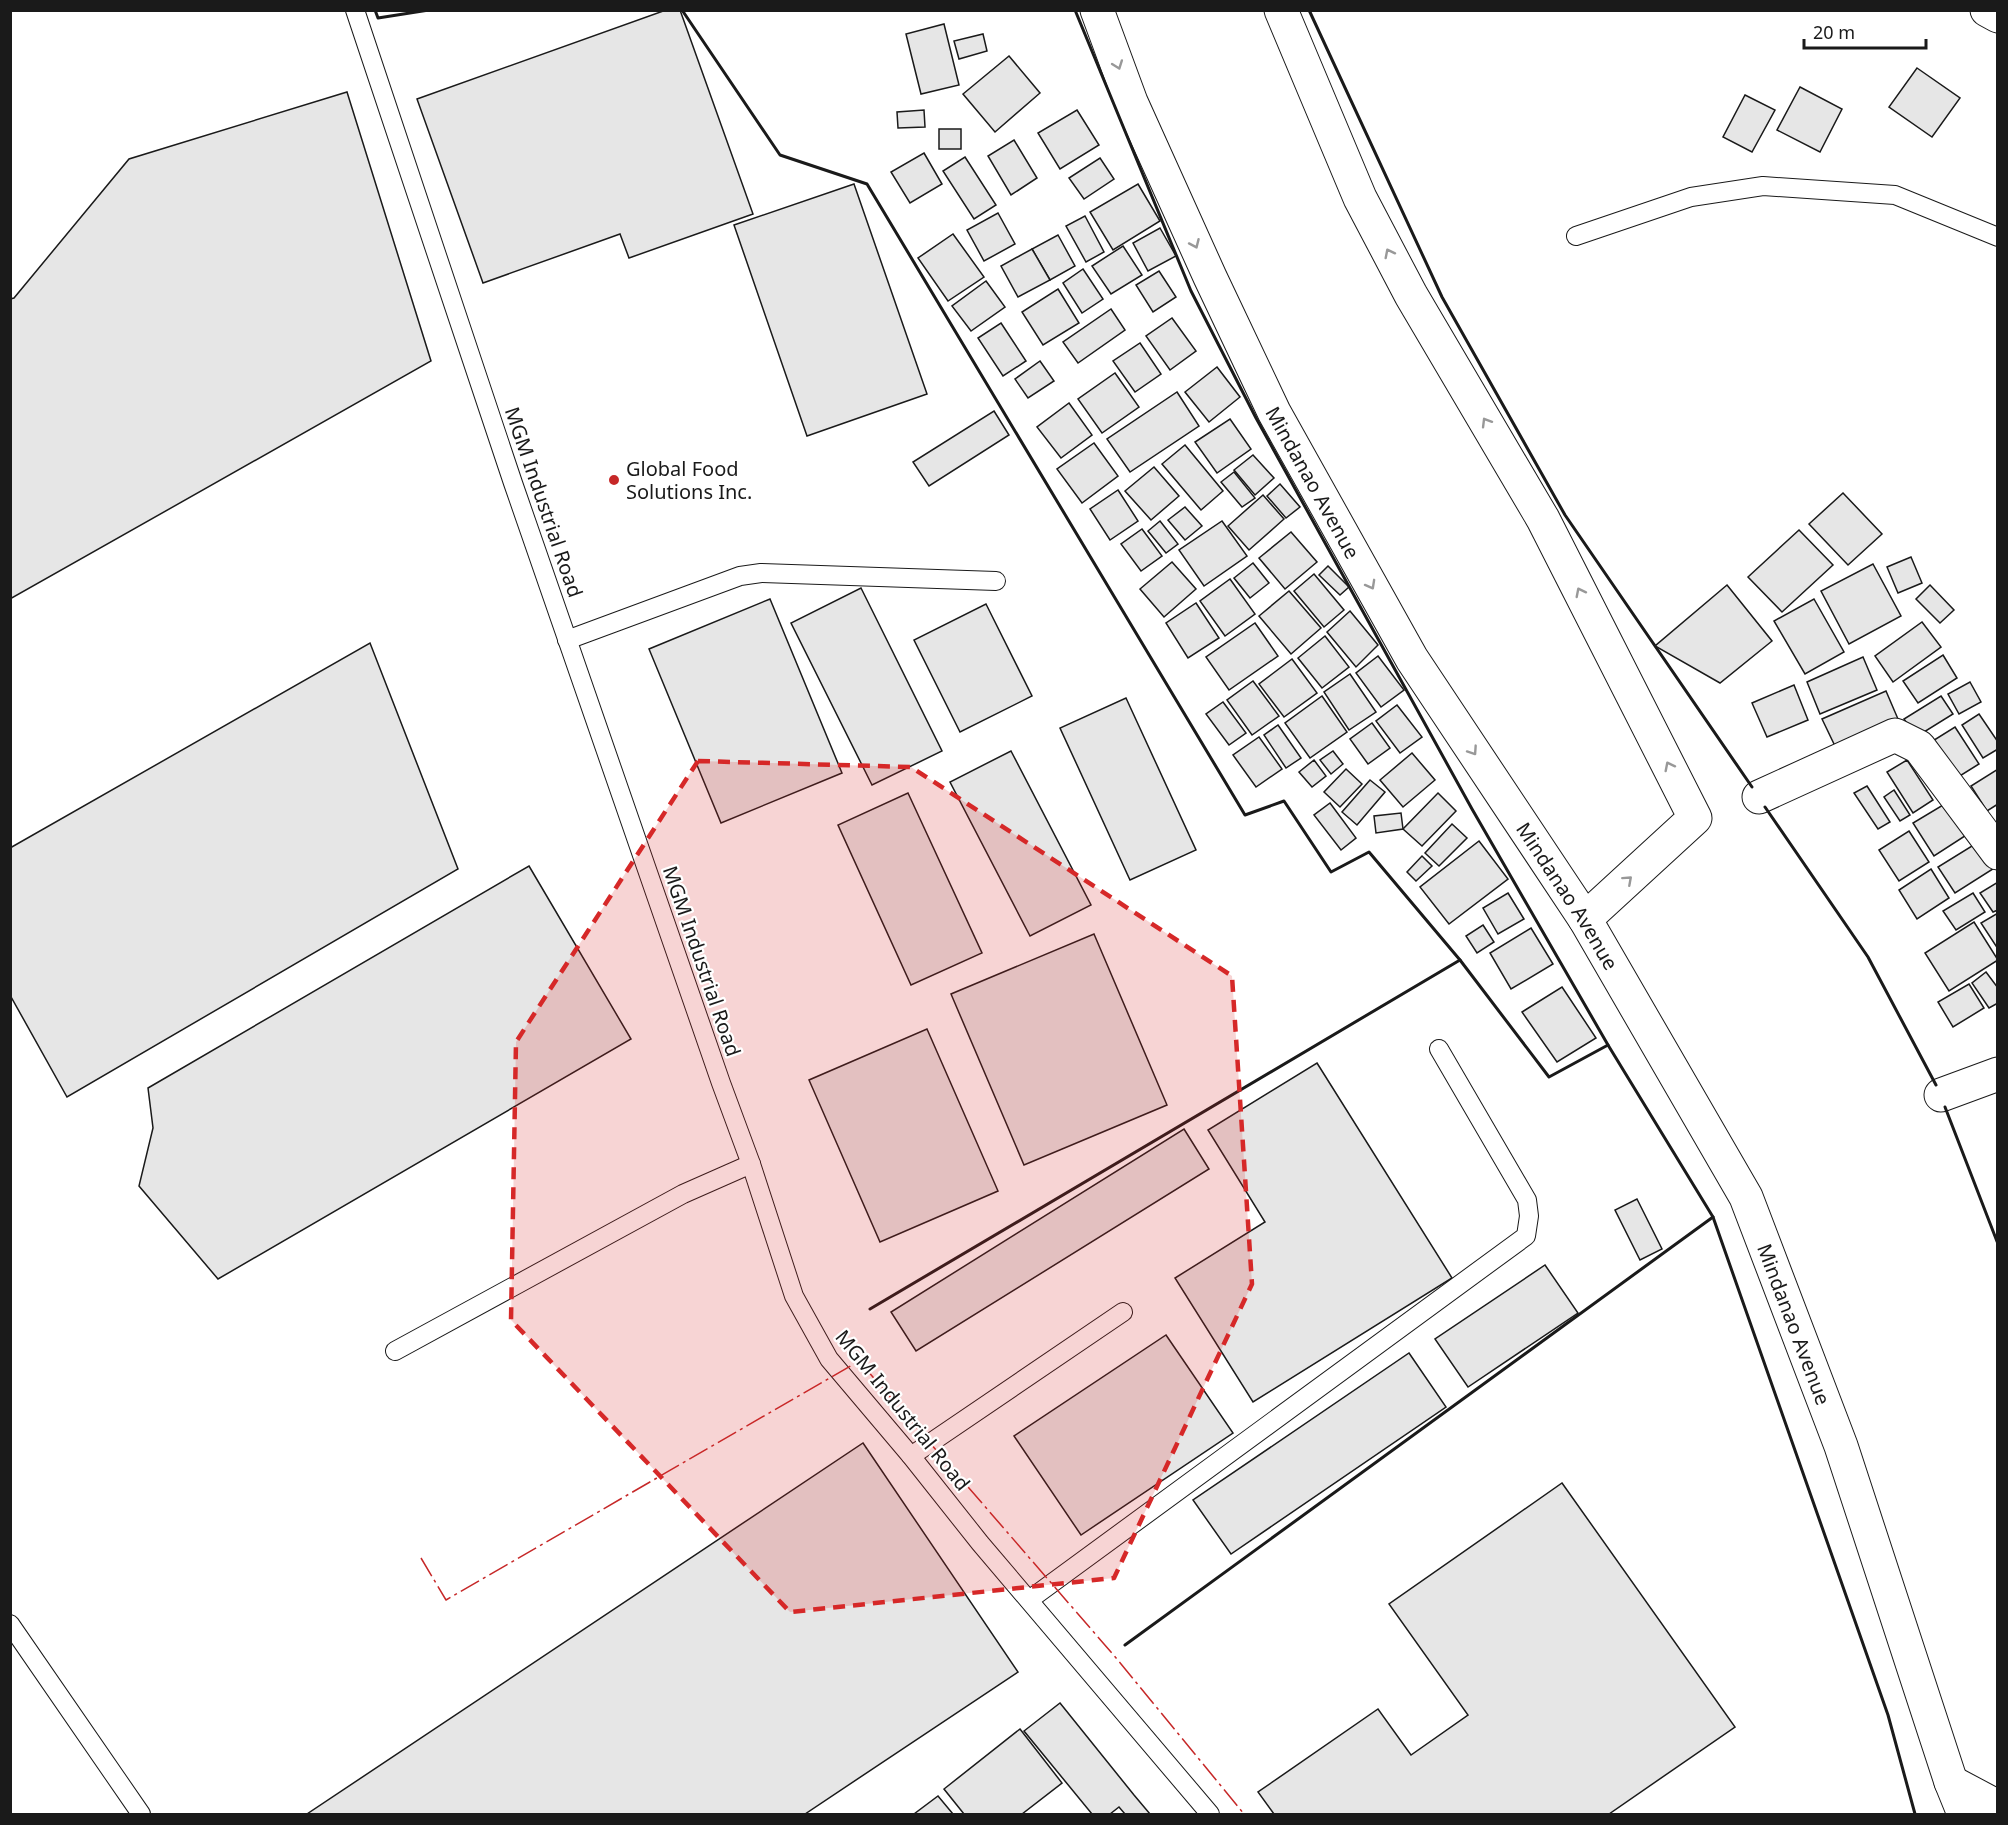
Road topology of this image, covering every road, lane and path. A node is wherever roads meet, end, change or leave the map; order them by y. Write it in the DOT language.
graph roads {
  1 [pos="355,10"];
  2 [pos="1097,10"];
  3 [pos="1281,10"];
  4 [pos="1987,10"];
  5 [pos="1998,16"];
  6 [pos="1576,236"];
  7 [pos="1998,237"];
  8 [pos="996,581"];
  9 [pos="567,640"];
  10 [pos="1759,797"];
  11 [pos="1998,853"];
  12 [pos="1585,919"];
  13 [pos="1439,1049"];
  14 [pos="1998,1074"];
  15 [pos="1941,1095"];
  16 [pos="751,1164"];
  17 [pos="1123,1312"];
  18 [pos="394,1351"];
  19 [pos="911,1456"];
  20 [pos="1029,1600"];
  21 [pos="10,1624"];
  22 [pos="1951,1782"];
  23 [pos="1998,1807"];
  24 [pos="141,1815"];
  25 [pos="1210,1815"];
  26 [pos="1964,1815"];
  1 -- 9 [label="lane, MGM Industrial Road"];
  2 -- 12 [label="main road, Mindanao Avenue, one-way"];
  12 -- 3 [label="main road, one-way"];
  4 -- 5 [label="main road"];
  6 -- 7 [label="lane"];
  8 -- 9 [label="lane"];
  9 -- 16 [label="lane, MGM Industrial Road"];
  10 -- 11 [label="main road"];
  12 -- 22 [label="main road, Mindanao Avenue"];
  13 -- 20 [label="lane"];
  14 -- 15 [label="main road"];
  16 -- 18 [label="lane"];
  16 -- 19 [label="lane, MGM Industrial Road"];
  17 -- 19 [label="lane"];
  19 -- 20 [label="lane, MGM Industrial Road"];
  20 -- 25 [label="lane, MGM Industrial Road"];
  21 -- 24 [label="lane"];
  22 -- 23 [label="main road"];
  22 -- 26 [label="main road, Mindanao Avenue"];
}
